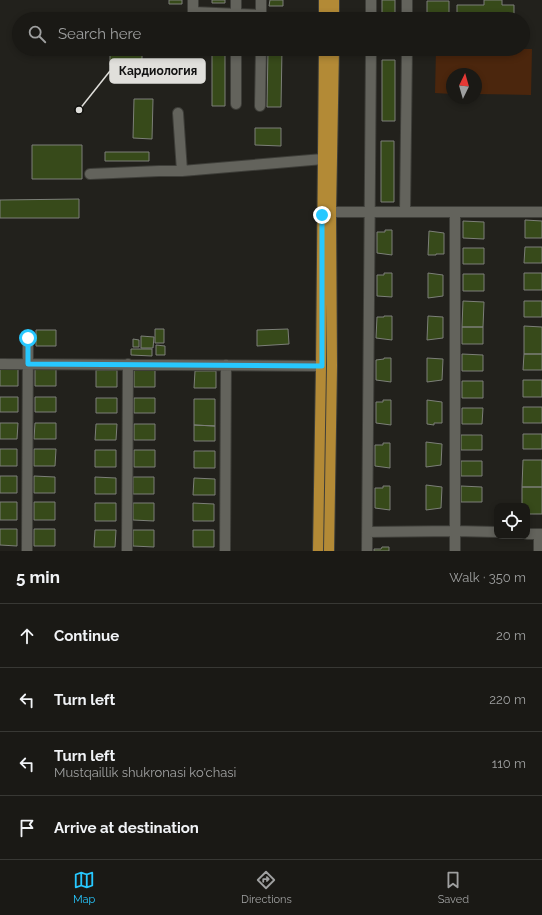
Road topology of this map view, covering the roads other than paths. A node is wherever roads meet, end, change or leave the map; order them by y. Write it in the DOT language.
graph roads {
  1 [pos="193,0"];
  2 [pos="236,0"];
  3 [pos="261,0"];
  4 [pos="324,0"];
  5 [pos="334,0"];
  6 [pos="371,0"];
  7 [pos="407,0"];
  8 [pos="193,12"];
  9 [pos="236,12"];
  10 [pos="261,12"];
  11 [pos="324,12"];
  12 [pos="334,12"];
  13 [pos="371,12"];
  14 [pos="407,12"];
  15 [pos="236,56"];
  16 [pos="260,56"];
  17 [pos="324,56"];
  18 [pos="334,56"];
  19 [pos="371,56"];
  20 [pos="407,56"];
  21 [pos="236,104"];
  22 [pos="260,106"];
  23 [pos="178,112"];
  24 [pos="323,159"];
  25 [pos="182,171"];
  26 [pos="90,174"];
  27 [pos="331,212"];
  28 [pos="369,212"];
  29 [pos="405,212"];
  30 [pos="455,212"];
  31 [pos="542,212"];
  32 [pos="28,338"];
  33 [pos="0,364"];
  34 [pos="28,364"];
  35 [pos="128,364"];
  36 [pos="226,365"];
  37 [pos="322,366"];
  38 [pos="455,531"];
  39 [pos="367,532"];
  40 [pos="494,532"];
  41 [pos="530,534"];
  42 [pos="541,534"];
  43 [pos="27,551"];
  44 [pos="127,551"];
  45 [pos="225,551"];
  46 [pos="318,551"];
  47 [pos="329,551"];
  48 [pos="367,551"];
  49 [pos="455,551"];
  50 [pos="539,551"];
  1 -- 8 [label="street"];
  2 -- 9 [label="street"];
  3 -- 10 [label="street"];
  4 -- 11 [label="main road"];
  5 -- 12 [label="main road"];
  6 -- 13 [label="street"];
  7 -- 14 [label="street"];
  15 -- 21 [label="street"];
  16 -- 22 [label="street"];
  17 -- 24 [label="main road"];
  18 -- 27 [label="main road"];
  19 -- 28 [label="street"];
  20 -- 29 [label="street"];
  23 -- 25 [label="street"];
  24 -- 25 [label="street"];
  24 -- 37 [label="main road"];
  25 -- 26 [label="street"];
  27 -- 28 [label="street"];
  27 -- 47 [label="main road"];
  28 -- 29 [label="street"];
  28 -- 39 [label="street"];
  29 -- 30 [label="street"];
  30 -- 31 [label="street"];
  30 -- 38 [label="street"];
  32 -- 34 [label="street"];
  33 -- 34 [label="street"];
  34 -- 35 [label="street"];
  34 -- 43 [label="street"];
  35 -- 36 [label="street"];
  35 -- 44 [label="street"];
  36 -- 37 [label="street"];
  36 -- 45 [label="street"];
  37 -- 46 [label="main road"];
  38 -- 39 [label="street"];
  38 -- 40 [label="street"];
  38 -- 49 [label="street"];
  39 -- 48 [label="street"];
  41 -- 42 [label="street"];
  42 -- 50 [label="street"];
}
